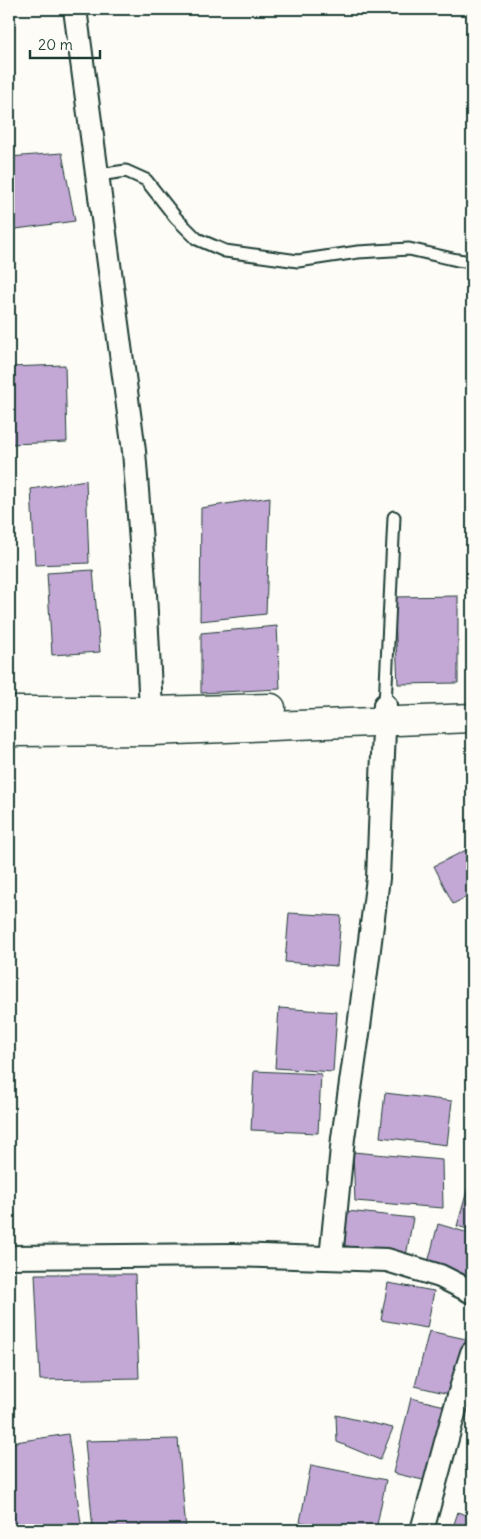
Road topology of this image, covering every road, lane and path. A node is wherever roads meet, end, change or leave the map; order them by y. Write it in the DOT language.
graph roads {
  1 [pos="75,9"];
  2 [pos="98,175"];
  3 [pos="472,262"];
  4 [pos="394,517"];
  5 [pos="472,704"];
  6 [pos="9,711"];
  7 [pos="385,713"];
  8 [pos="472,718"];
  9 [pos="151,721"];
  10 [pos="9,732"];
  11 [pos="9,1257"];
  12 [pos="331,1258"];
  13 [pos="472,1292"];
  14 [pos="472,1353"];
  15 [pos="422,1530"];
  1 -- 2 [label="street"];
  2 -- 3 [label="lane"];
  2 -- 9 [label="street"];
  4 -- 7 [label="lane"];
  5 -- 7 [label="street"];
  6 -- 9 [label="street"];
  7 -- 8 [label="street"];
  7 -- 9 [label="street"];
  7 -- 12 [label="street"];
  9 -- 10 [label="street"];
  11 -- 12 [label="street"];
  12 -- 13 [label="street"];
  14 -- 15 [label="street"];
}
